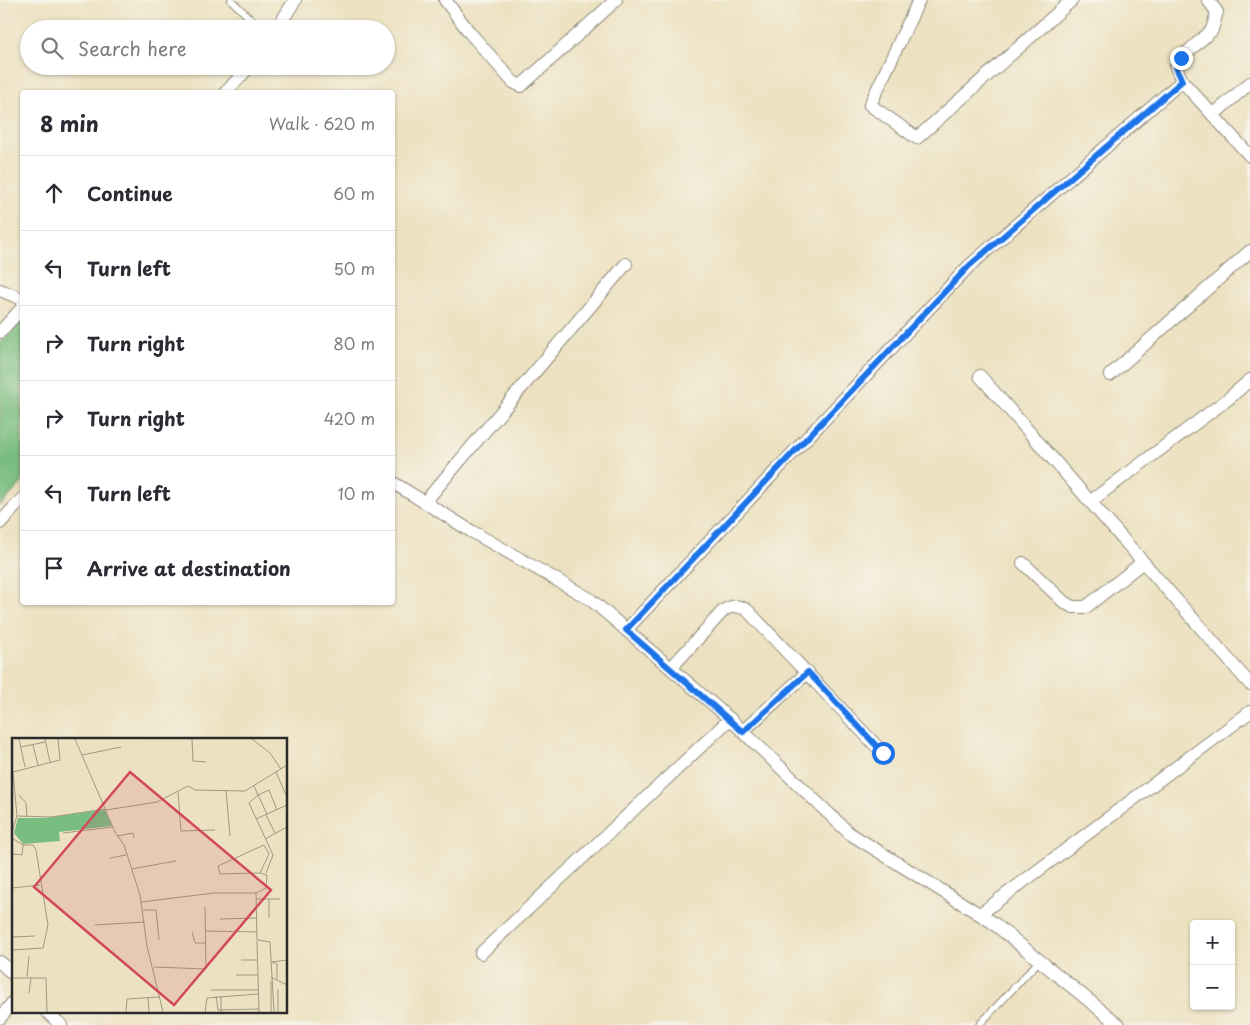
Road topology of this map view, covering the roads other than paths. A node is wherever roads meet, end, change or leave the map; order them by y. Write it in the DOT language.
graph roads {
  1 [pos="231,0"];
  2 [pos="295,0"];
  3 [pos="446,0"];
  4 [pos="616,0"];
  5 [pos="919,0"];
  6 [pos="1072,0"];
  7 [pos="1208,0"];
  8 [pos="252,20"];
  9 [pos="283,20"];
  10 [pos="242,75"];
  11 [pos="1182,81"];
  12 [pos="1250,83"];
  13 [pos="228,90"];
  14 [pos="1213,115"];
  15 [pos="1250,156"];
  16 [pos="1250,251"];
  17 [pos="626,264"];
  18 [pos="0,290"];
  19 [pos="20,298"];
  20 [pos="20,310"];
  21 [pos="0,332"];
  22 [pos="1110,375"];
  23 [pos="980,376"];
  24 [pos="1250,380"];
  25 [pos="395,484"];
  26 [pos="20,501"];
  27 [pos="1091,501"];
  28 [pos="425,502"];
  29 [pos="0,523"];
  30 [pos="1143,562"];
  31 [pos="1023,563"];
  32 [pos="626,630"];
  33 [pos="671,668"];
  34 [pos="808,672"];
  35 [pos="1250,684"];
  36 [pos="1250,712"];
  37 [pos="730,719"];
  38 [pos="743,732"];
  39 [pos="883,753"];
  40 [pos="980,914"];
  41 [pos="481,953"];
  42 [pos="1040,960"];
  43 [pos="0,962"];
  44 [pos="12,973"];
  45 [pos="12,1003"];
  46 [pos="47,1012"];
  47 [pos="0,1018"];
  48 [pos="61,1025"];
  49 [pos="979,1025"];
  50 [pos="1119,1025"];
  1 -- 8 [label="lane"];
  2 -- 9 [label="street"];
  3 -- 4 [label="street"];
  5 -- 6 [label="street"];
  7 -- 11 [label="street"];
  10 -- 13 [label="street"];
  11 -- 14 [label="street"];
  11 -- 32 [label="street"];
  12 -- 14 [label="street"];
  14 -- 15 [label="street"];
  16 -- 22 [label="street"];
  17 -- 28 [label="street"];
  18 -- 19 [label="street"];
  20 -- 21 [label="street"];
  23 -- 27 [label="street"];
  24 -- 27 [label="street"];
  25 -- 28 [label="street"];
  26 -- 29 [label="street"];
  27 -- 30 [label="street"];
  28 -- 32 [label="street"];
  30 -- 31 [label="street"];
  30 -- 35 [label="street"];
  32 -- 33 [label="street"];
  33 -- 34 [label="street"];
  33 -- 37 [label="street"];
  34 -- 38 [label="street"];
  34 -- 39 [label="street"];
  36 -- 40 [label="street"];
  37 -- 38 [label="street"];
  37 -- 41 [label="street"];
  38 -- 40 [label="street"];
  40 -- 42 [label="street"];
  42 -- 49 [label="lane"];
  42 -- 50 [label="street"];
  43 -- 44 [label="street"];
  45 -- 47 [label="street"];
  46 -- 48 [label="street"];
}
